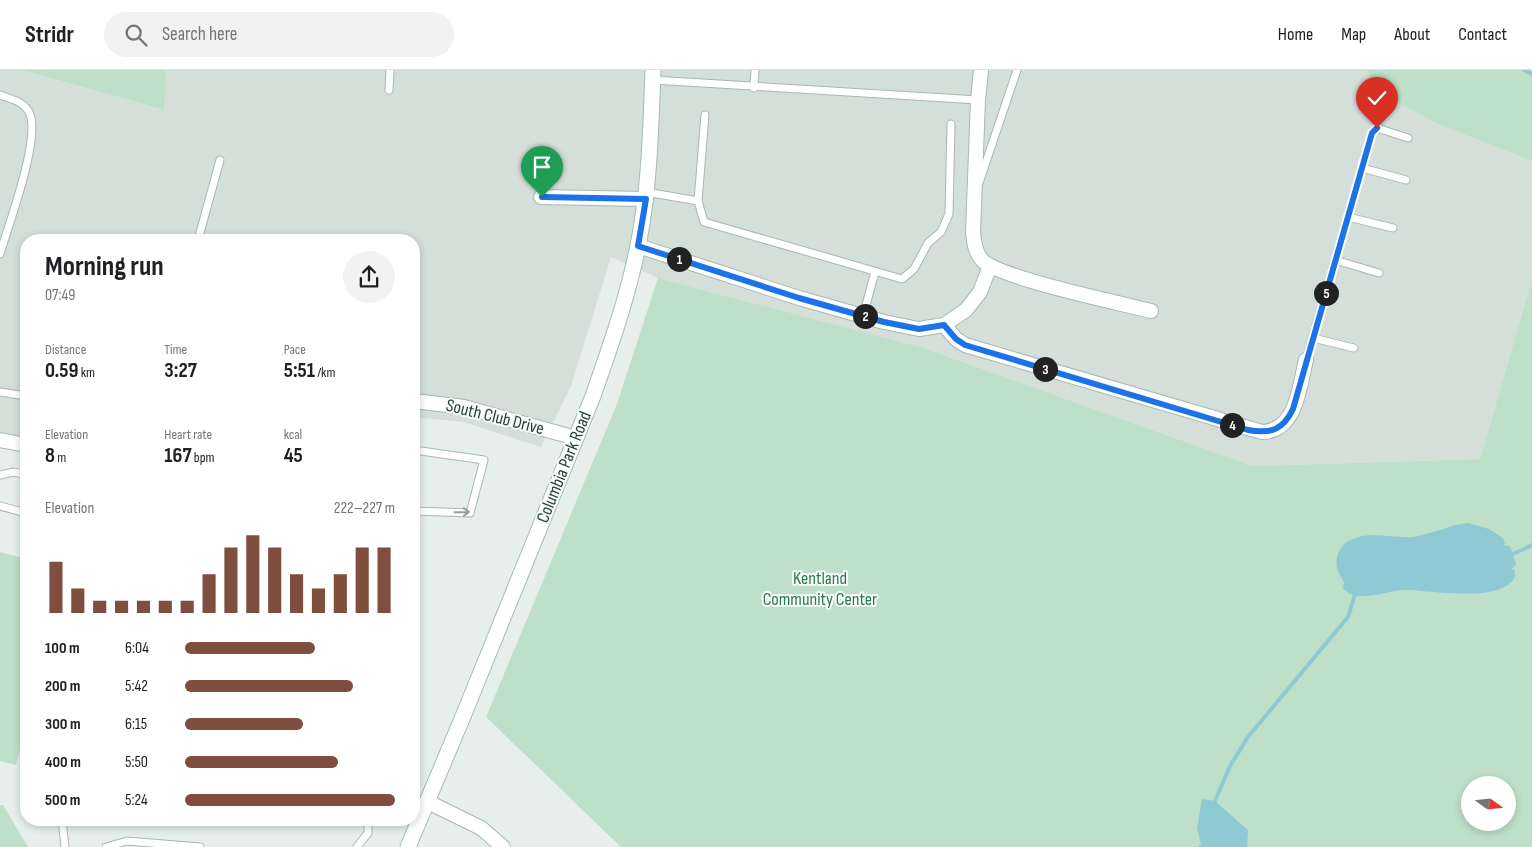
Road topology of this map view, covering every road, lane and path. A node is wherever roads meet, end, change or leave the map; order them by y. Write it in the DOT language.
graph roads {
  1 [pos="390,70"];
  2 [pos="755,70"];
  3 [pos="981,70"];
  4 [pos="1017,70"];
  5 [pos="653,75"];
  6 [pos="754,88"];
  7 [pos="389,90"];
  8 [pos="0,95"];
  9 [pos="978,100"];
  10 [pos="705,115"];
  11 [pos="951,124"];
  12 [pos="1408,138"];
  13 [pos="220,160"];
  14 [pos="1362,168"];
  15 [pos="543,173"];
  16 [pos="1406,180"];
  17 [pos="646,196"];
  18 [pos="542,197"];
  19 [pos="974,200"];
  20 [pos="698,201"];
  21 [pos="1348,217"];
  22 [pos="1393,228"];
  23 [pos="200,234"];
  24 [pos="638,246"];
  25 [pos="0,254"];
  26 [pos="1336,260"];
  27 [pos="990,266"];
  28 [pos="875,272"];
  29 [pos="1379,273"];
  30 [pos="1151,311"];
  31 [pos="863,316"];
  32 [pos="944,325"];
  33 [pos="1313,338"];
  34 [pos="1354,348"];
  35 [pos="1306,360"];
  36 [pos="0,392"];
  37 [pos="20,395"];
  38 [pos="420,403"];
  39 [pos="576,438"];
  40 [pos="0,440"];
  41 [pos="20,443"];
  42 [pos="420,451"];
  43 [pos="20,474"];
  44 [pos="0,475"];
  45 [pos="0,506"];
  46 [pos="20,511"];
  47 [pos="420,511"];
  48 [pos="428,802"];
  49 [pos="420,820"];
  50 [pos="63,826"];
  51 [pos="368,826"];
  52 [pos="417,826"];
  53 [pos="65,847"];
  54 [pos="106,847"];
  55 [pos="200,847"];
  56 [pos="357,847"];
  57 [pos="408,847"];
  58 [pos="503,847"];
  1 -- 7 [label="lane"];
  2 -- 6 [label="lane"];
  3 -- 9 [label="street"];
  4 -- 19 [label="lane"];
  5 -- 6 [label="lane"];
  5 -- 17 [label="street, Columbia Park Road"];
  6 -- 9 [label="lane"];
  8 -- 25 [label="lane"];
  9 -- 19 [label="street"];
  10 -- 20 [label="lane"];
  11 -- 28 [label="lane"];
  12 -- 14 [label="lane"];
  13 -- 23 [label="lane"];
  14 -- 16 [label="lane"];
  14 -- 21 [label="lane"];
  15 -- 18 [label="lane"];
  17 -- 18 [label="street"];
  17 -- 20 [label="lane"];
  17 -- 24 [label="street, Columbia Park Road"];
  19 -- 27 [label="street"];
  20 -- 28 [label="lane"];
  21 -- 22 [label="lane"];
  21 -- 26 [label="lane"];
  24 -- 31 [label="street"];
  24 -- 39 [label="street, Columbia Park Road"];
  26 -- 29 [label="lane"];
  26 -- 33 [label="lane"];
  27 -- 30 [label="street"];
  27 -- 32 [label="street"];
  28 -- 31 [label="lane"];
  31 -- 32 [label="street"];
  32 -- 35 [label="street"];
  33 -- 34 [label="lane"];
  33 -- 35 [label="lane"];
  36 -- 37 [label="lane"];
  38 -- 39 [label="street, South Club Drive"];
  39 -- 48 [label="street, Columbia Park Road"];
  40 -- 41 [label="street"];
  47 -- 42 [label="lane, one-way"];
  43 -- 44 [label="lane"];
  45 -- 46 [label="lane"];
  48 -- 49 [label="street, Columbia Park Road"];
  48 -- 58 [label="street"];
  50 -- 53 [label="lane"];
  51 -- 56 [label="lane"];
  52 -- 57 [label="street, Columbia Park Road"];
  54 -- 55 [label="lane"];
}
